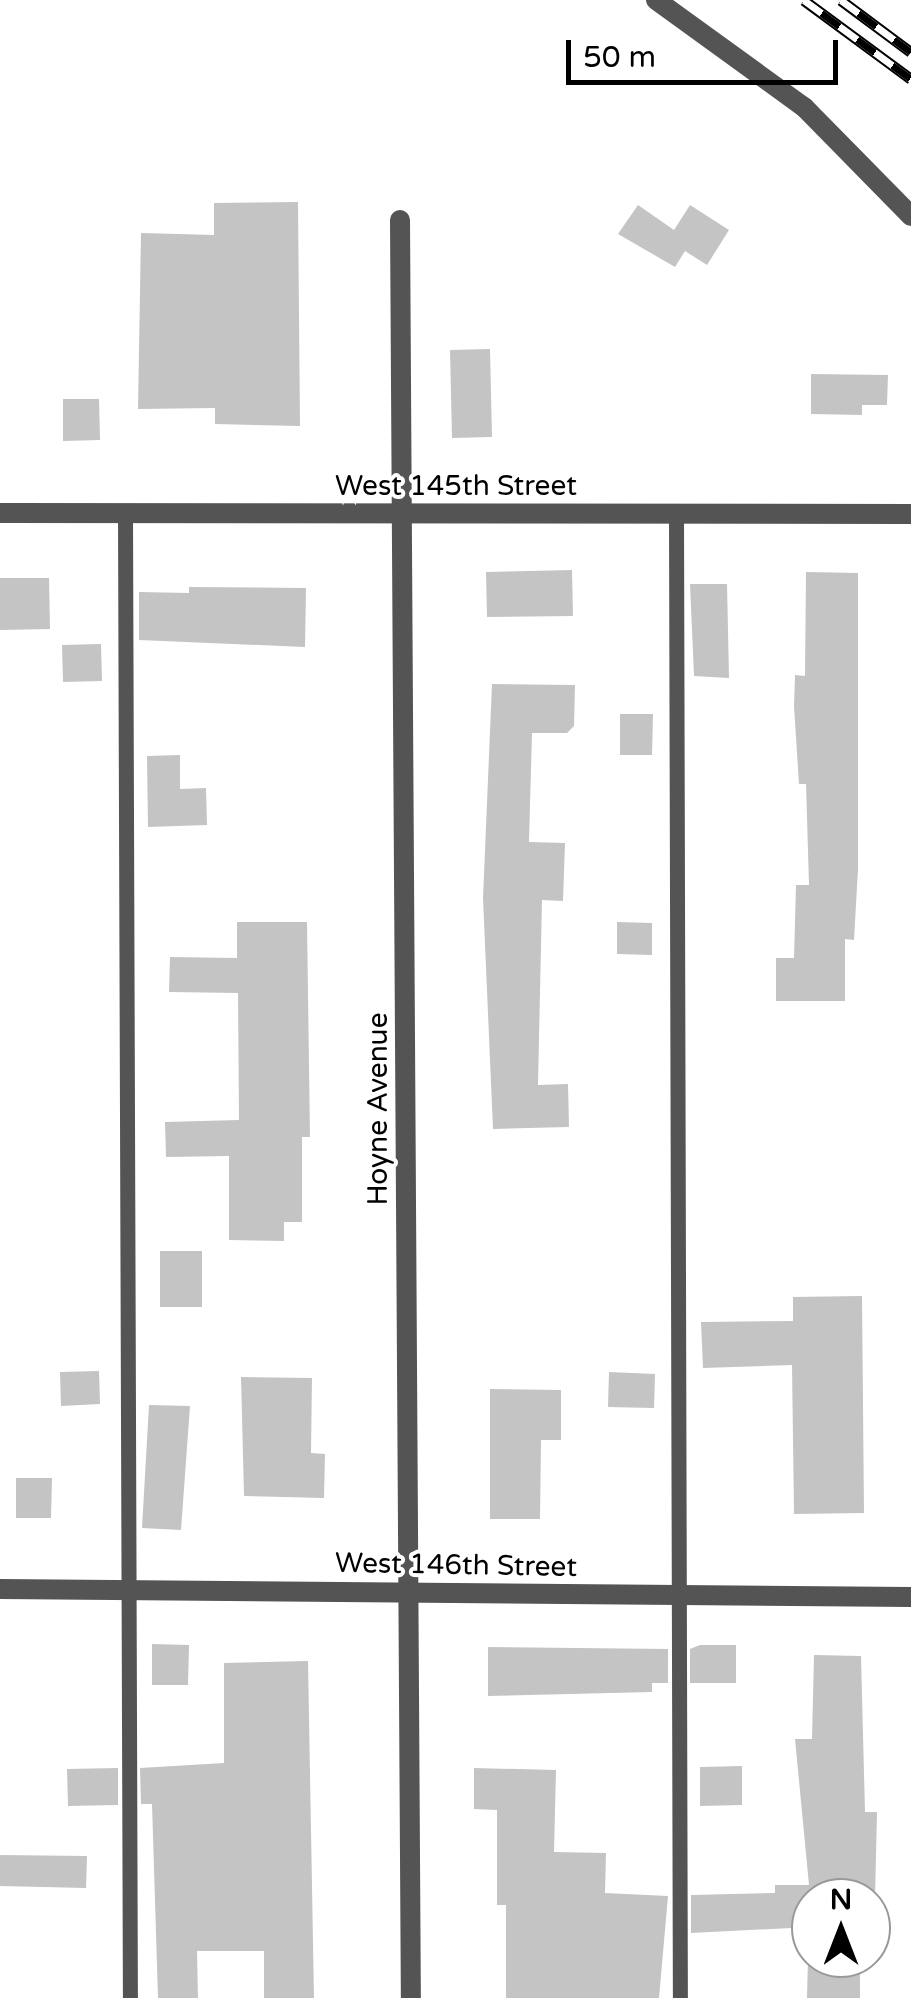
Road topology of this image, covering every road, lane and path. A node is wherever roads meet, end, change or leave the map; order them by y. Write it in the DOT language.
graph roads {
  1 [pos="656,0"];
  2 [pos="911,216"];
  3 [pos="400,220"];
  4 [pos="0,513"];
  5 [pos="125,514"];
  6 [pos="402,514"];
  7 [pos="676,514"];
  8 [pos="911,514"];
  9 [pos="0,1589"];
  10 [pos="127,1590"];
  11 [pos="409,1592"];
  12 [pos="680,1595"];
  13 [pos="911,1597"];
  14 [pos="130,1998"];
  15 [pos="411,1998"];
  16 [pos="680,1998"];
  1 -- 2 [label="street"];
  3 -- 6 [label="street, Hoyne Avenue"];
  4 -- 5 [label="street, West 145th Street"];
  5 -- 6 [label="street, West 145th Street"];
  5 -- 10 [label="lane"];
  6 -- 7 [label="street, West 145th Street"];
  6 -- 11 [label="street, Hoyne Avenue"];
  7 -- 8 [label="street, West 145th Street"];
  7 -- 12 [label="lane"];
  9 -- 10 [label="street, West 146th Street"];
  10 -- 11 [label="street, West 146th Street"];
  10 -- 14 [label="lane"];
  11 -- 12 [label="street, West 146th Street"];
  11 -- 15 [label="street, Hoyne Avenue"];
  12 -- 13 [label="street, West 146th Street"];
  12 -- 16 [label="lane"];
}
